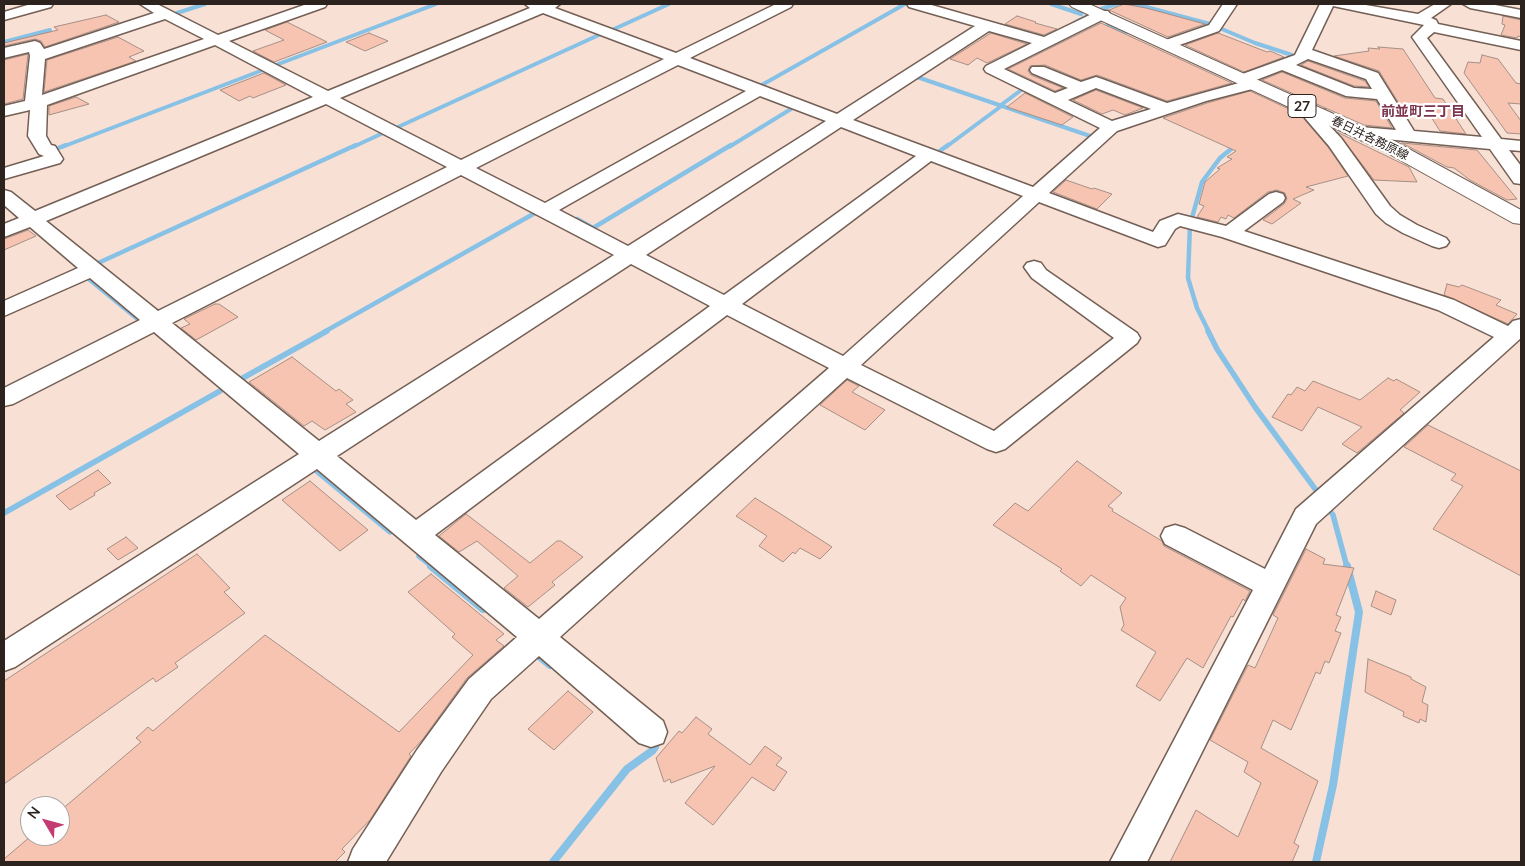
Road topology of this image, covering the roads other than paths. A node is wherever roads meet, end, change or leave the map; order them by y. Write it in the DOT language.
graph roads {
  1 [pos="46,4"];
  2 [pos="147,4"];
  3 [pos="320,4"];
  4 [pos="786,4"];
  5 [pos="914,4"];
  6 [pos="1077,4"];
  7 [pos="1230,4"];
  8 [pos="1327,4"];
  9 [pos="1339,4"];
  10 [pos="1444,4"];
  11 [pos="1470,4"];
  12 [pos="543,5"];
  13 [pos="167,14"];
  14 [pos="1103,14"];
  15 [pos="1521,14"];
  16 [pos="4,16"];
  17 [pos="986,26"];
  18 [pos="1424,28"];
  19 [pos="218,39"];
  20 [pos="1044,42"];
  21 [pos="1168,44"];
  22 [pos="1521,45"];
  23 [pos="1304,52"];
  24 [pos="4,53"];
  25 [pos="38,56"];
  26 [pos="677,59"];
  27 [pos="1283,65"];
  28 [pos="1038,70"];
  29 [pos="1248,81"];
  30 [pos="1081,88"];
  31 [pos="759,90"];
  32 [pos="1383,94"];
  33 [pos="327,97"];
  34 [pos="1056,98"];
  35 [pos="36,103"];
  36 [pos="1167,109"];
  37 [pos="4,111"];
  38 [pos="1319,114"];
  39 [pos="839,120"];
  40 [pos="1112,127"];
  41 [pos="1360,132"];
  42 [pos="1408,136"];
  43 [pos="1495,144"];
  44 [pos="1521,146"];
  45 [pos="930,154"];
  46 [pos="463,167"];
  47 [pos="4,174"];
  48 [pos="1521,179"];
  49 [pos="1037,195"];
  50 [pos="4,196"];
  51 [pos="1276,198"];
  52 [pos="546,210"];
  53 [pos="1521,218"];
  54 [pos="32,219"];
  55 [pos="4,231"];
  56 [pos="1229,233"];
  57 [pos="1439,242"];
  58 [pos="631,255"];
  59 [pos="1034,267"];
  60 [pos="92,269"];
  61 [pos="727,305"];
  62 [pos="4,309"];
  63 [pos="155,322"];
  64 [pos="1516,334"];
  65 [pos="845,367"];
  66 [pos="4,398"];
  67 [pos="318,455"];
  68 [pos="415,535"];
  69 [pos="1175,536"];
  70 [pos="1270,585"];
  71 [pos="539,637"];
  72 [pos="4,657"];
  73 [pos="651,732"];
  74 [pos="366,862"];
  75 [pos="1128,862"];
  1 -- 16 [label="street"];
  2 -- 13 [label="street"];
  3 -- 19 [label="street"];
  4 -- 26 [label="street"];
  5 -- 17 [label="street"];
  6 -- 14 [label="main road, 春日井各務原線 / 27"];
  7 -- 21 [label="street"];
  8 -- 23 [label="street"];
  9 -- 18 [label="street"];
  10 -- 18 [label="street"];
  11 -- 15 [label="street"];
  12 -- 26 [label="street"];
  12 -- 33 [label="street"];
  13 -- 19 [label="street"];
  13 -- 25 [label="street"];
  14 -- 20 [label="street"];
  14 -- 21 [label="main road, 春日井各務原線 / 27"];
  17 -- 20 [label="street"];
  17 -- 39 [label="street"];
  18 -- 22 [label="street"];
  18 -- 43 [label="street"];
  19 -- 33 [label="street"];
  19 -- 35 [label="street"];
  20 -- 34 [label="street"];
  21 -- 29 [label="main road, 春日井各務原線 / 27"];
  23 -- 27 [label="street"];
  23 -- 32 [label="street"];
  24 -- 25 [label="street"];
  25 -- 35 [label="street"];
  26 -- 31 [label="street"];
  26 -- 46 [label="street"];
  27 -- 29 [label="street"];
  27 -- 32 [label="street"];
  28 -- 30 [label="street"];
  29 -- 36 [label="street"];
  29 -- 38 [label="main road, 春日井各務原線 / 27"];
  30 -- 34 [label="street"];
  30 -- 36 [label="street"];
  31 -- 39 [label="street"];
  31 -- 52 [label="street"];
  32 -- 42 [label="street"];
  33 -- 46 [label="street"];
  33 -- 54 [label="street"];
  34 -- 40 [label="street"];
  35 -- 37 [label="street"];
  35 -- 47 [label="street"];
  36 -- 40 [label="street"];
  38 -- 41 [label="main road, 春日井各務原線 / 27"];
  38 -- 57 [label="street"];
  39 -- 45 [label="street"];
  39 -- 58 [label="street"];
  40 -- 49 [label="street"];
  41 -- 42 [label="street"];
  41 -- 53 [label="main road, 春日井各務原線 / 27"];
  42 -- 43 [label="street"];
  43 -- 44 [label="street"];
  43 -- 48 [label="street"];
  45 -- 49 [label="street"];
  45 -- 61 [label="street"];
  46 -- 52 [label="street"];
  46 -- 63 [label="street"];
  49 -- 56 [label="street"];
  49 -- 65 [label="street"];
  50 -- 54 [label="street"];
  51 -- 56 [label="street"];
  52 -- 58 [label="street"];
  54 -- 55 [label="street"];
  54 -- 60 [label="street"];
  56 -- 64 [label="street"];
  58 -- 61 [label="street"];
  58 -- 67 [label="street"];
  59 -- 65 [label="street"];
  60 -- 62 [label="street"];
  60 -- 63 [label="street"];
  61 -- 65 [label="street"];
  61 -- 68 [label="street"];
  63 -- 66 [label="street"];
  63 -- 67 [label="street"];
  64 -- 70 [label="street"];
  65 -- 71 [label="street"];
  67 -- 68 [label="street"];
  67 -- 72 [label="street"];
  68 -- 71 [label="street"];
  69 -- 70 [label="street"];
  70 -- 75 [label="street"];
  71 -- 73 [label="street"];
  71 -- 74 [label="street"];
}
